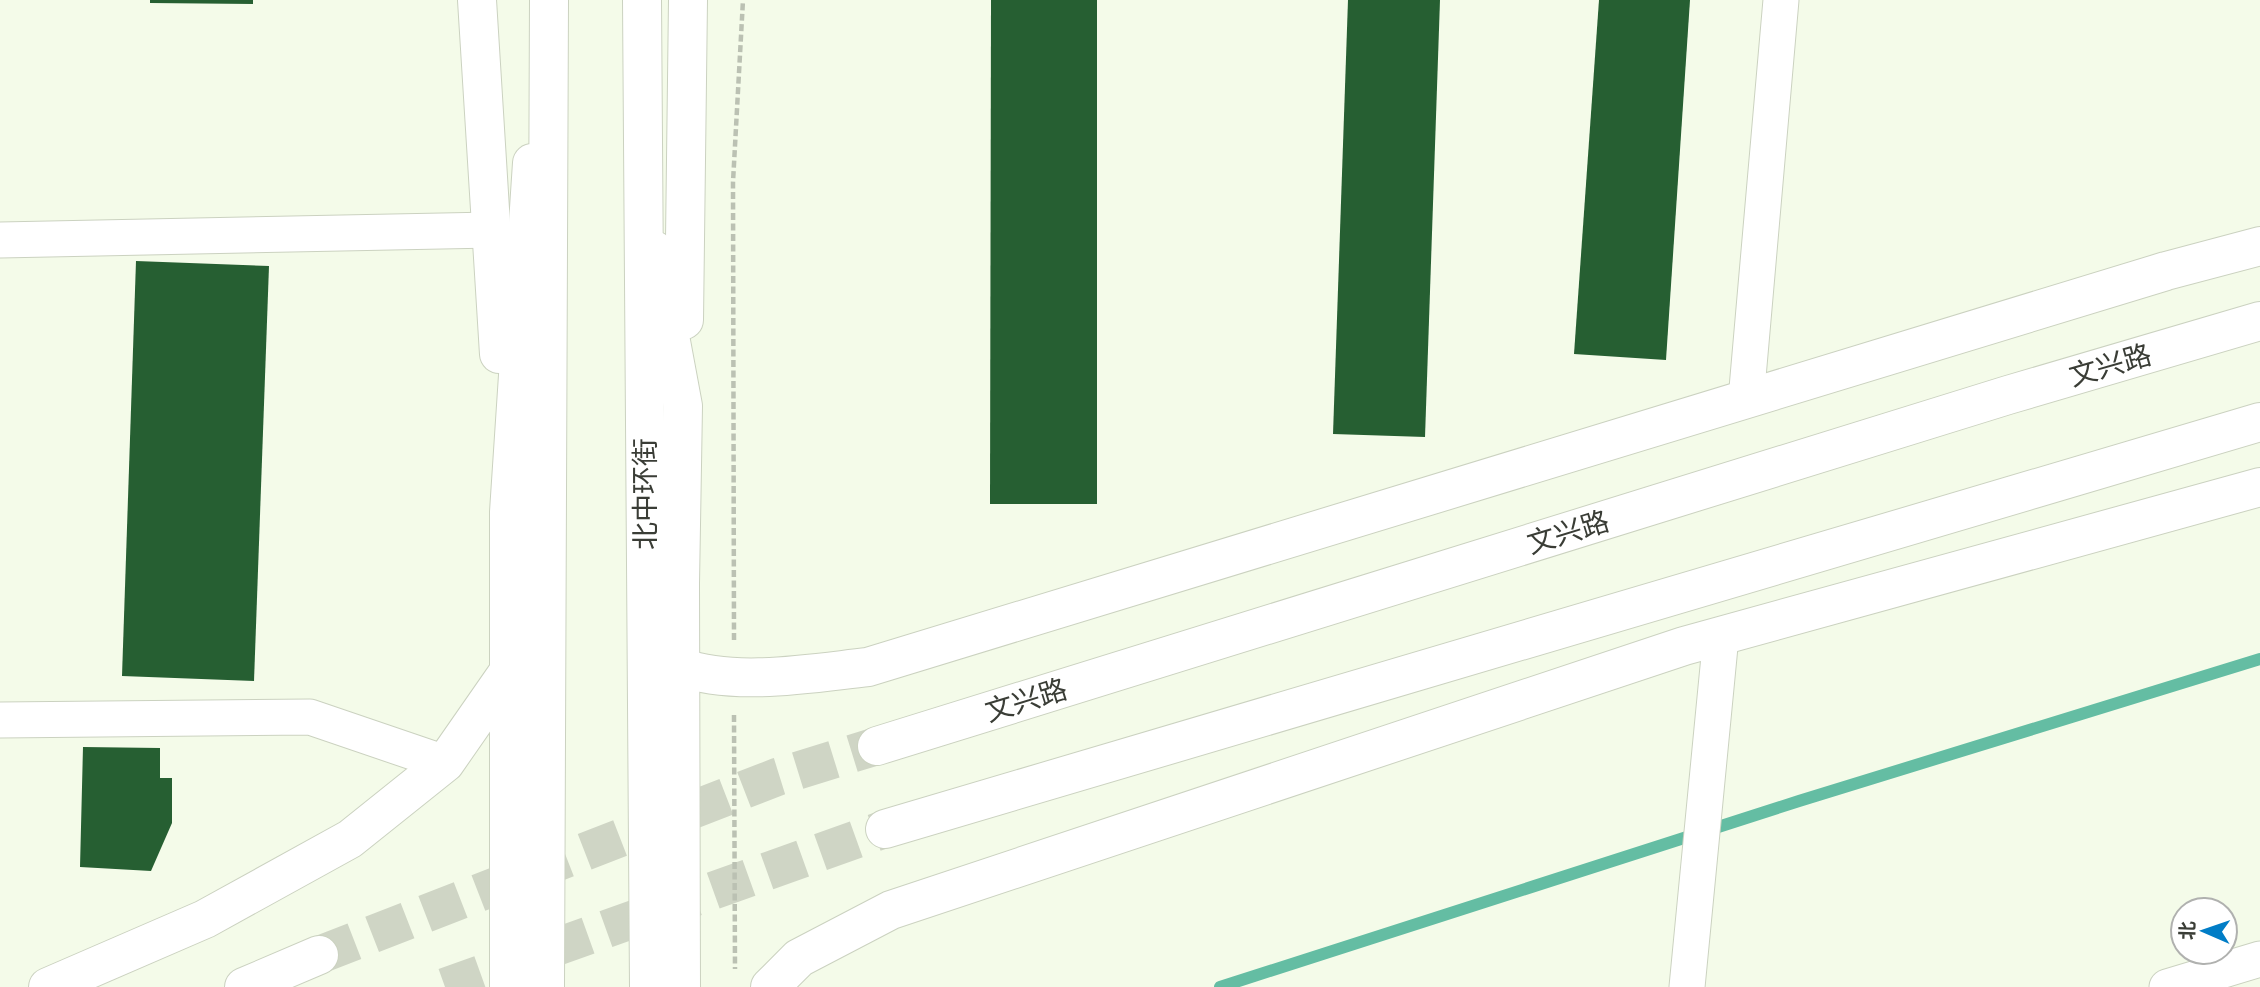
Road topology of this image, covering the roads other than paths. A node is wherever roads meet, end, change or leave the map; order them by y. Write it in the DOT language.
graph roads {
  1 [pos="477,0"];
  2 [pos="543,0"];
  3 [pos="549,0"];
  4 [pos="642,0"];
  5 [pos="688,0"];
  6 [pos="1781,0"];
  7 [pos="643,190"];
  8 [pos="492,230"];
  9 [pos="0,240"];
  10 [pos="2260,246"];
  11 [pos="2260,321"];
  12 [pos="1745,400"];
  13 [pos="683,406"];
  14 [pos="2260,422"];
  15 [pos="2260,487"];
  16 [pos="509,512"];
  17 [pos="1721,635"];
  18 [pos="681,667"];
  19 [pos="509,671"];
  20 [pos="0,720"];
  21 [pos="877,746"];
  22 [pos="445,763"];
  23 [pos="885,829"];
  24 [pos="319,955"];
  25 [pos="2260,960"];
  26 [pos="48,987"];
  27 [pos="244,987"];
  28 [pos="509,987"];
  29 [pos="545,987"];
  30 [pos="649,987"];
  31 [pos="681,987"];
  32 [pos="770,987"];
  33 [pos="1687,987"];
  34 [pos="2167,987"];
  1 -- 8 [label="main road"];
  2 -- 16 [label="main road"];
  3 -- 29 [label="main road"];
  4 -- 7 [label="main road, 北中环街"];
  5 -- 13 [label="main road"];
  6 -- 12 [label="street"];
  7 -- 13 [label="main road"];
  7 -- 30 [label="main road, 北中环街"];
  8 -- 9 [label="street"];
  8 -- 16 [label="main road"];
  10 -- 12 [label="main road"];
  11 -- 21 [label="main road, 文兴路"];
  12 -- 18 [label="main road"];
  13 -- 18 [label="main road"];
  14 -- 23 [label="main road"];
  15 -- 17 [label="main road"];
  16 -- 19 [label="main road"];
  17 -- 32 [label="main road"];
  17 -- 33 [label="street"];
  18 -- 31 [label="main road"];
  19 -- 22 [label="main road"];
  19 -- 28 [label="main road"];
  20 -- 22 [label="street"];
  22 -- 26 [label="main road"];
  24 -- 27 [label="main road"];
  25 -- 34 [label="street"];
}
